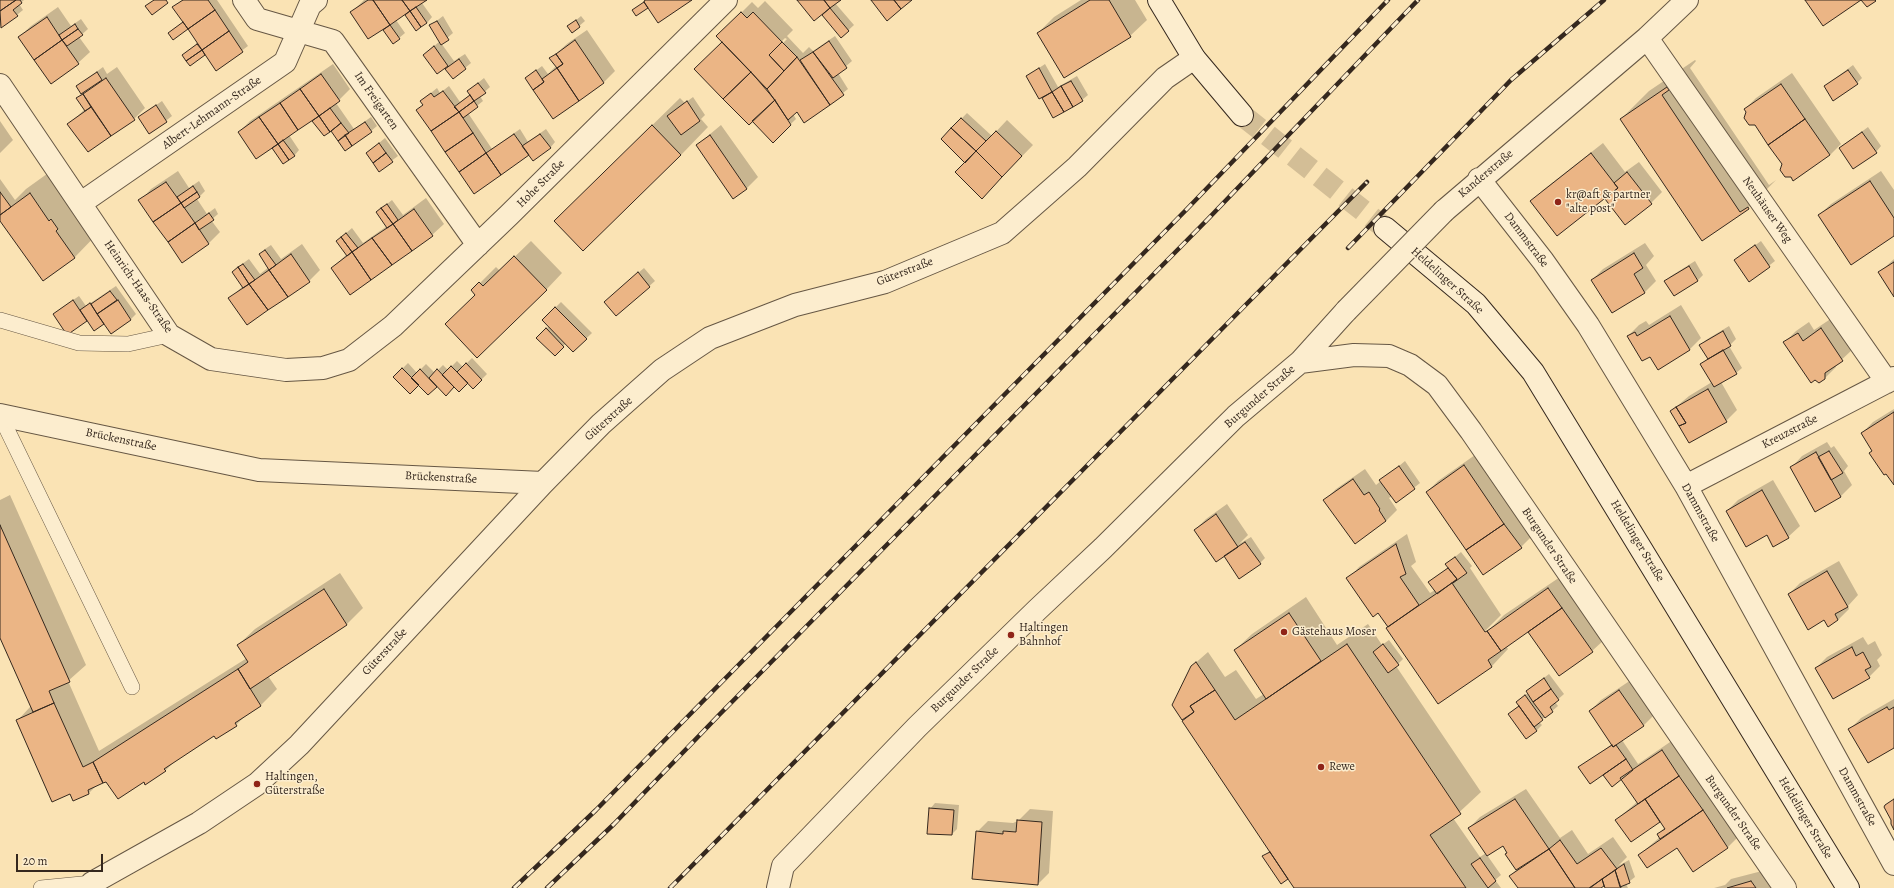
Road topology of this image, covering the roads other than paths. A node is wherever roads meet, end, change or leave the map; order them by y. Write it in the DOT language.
graph roads {
  1 [pos="244,0"];
  2 [pos="316,0"];
  3 [pos="726,0"];
  4 [pos="1159,0"];
  5 [pos="1687,0"];
  6 [pos="298,30"];
  7 [pos="1647,38"];
  8 [pos="1194,58"];
  9 [pos="0,85"];
  10 [pos="1242,115"];
  11 [pos="1479,179"];
  12 [pos="81,203"];
  13 [pos="1385,228"];
  14 [pos="478,245"];
  15 [pos="0,320"];
  16 [pos="169,334"];
  17 [pos="349,360"];
  18 [pos="1300,362"];
  19 [pos="1890,380"];
  20 [pos="0,415"];
  21 [pos="543,482"];
  22 [pos="1686,486"];
  23 [pos="132,687"];
  24 [pos="1894,864"];
  25 [pos="92,886"];
  26 [pos="41,888"];
  27 [pos="778,888"];
  28 [pos="1785,888"];
  29 [pos="1848,888"];
  1 -- 6 [label="street, Im Freigarten"];
  2 -- 6 [label="street, Albert-Lehmann-Straße"];
  3 -- 14 [label="street, Hohe Straße"];
  4 -- 8 [label="street"];
  5 -- 7 [label="street, Kanderstraße"];
  6 -- 12 [label="street, Albert-Lehmann-Straße"];
  6 -- 14 [label="street, Im Freigarten"];
  7 -- 11 [label="street, Kanderstraße"];
  7 -- 19 [label="street, Neuhäuser Weg"];
  8 -- 10 [label="street"];
  8 -- 21 [label="street, Güterstraße"];
  9 -- 12 [label="street, Heinrich-Haas-Straße"];
  11 -- 18 [label="street, Kanderstraße, bridge"];
  11 -- 22 [label="street, Dammstraße"];
  12 -- 16 [label="street, Heinrich-Haas-Straße"];
  13 -- 29 [label="street, Heldelinger Straße"];
  14 -- 17 [label="street, Hohe Straße"];
  15 -- 16 [label="lane"];
  16 -- 17 [label="street, Heinrich-Haas-Straße"];
  18 -- 27 [label="street, Burgunder Straße"];
  18 -- 28 [label="street, Burgunder Straße"];
  19 -- 22 [label="street, Kreuzstraße"];
  20 -- 21 [label="street, Brückenstraße"];
  20 -- 23 [label="lane, Brückenstraße"];
  21 -- 25 [label="street, Güterstraße"];
  22 -- 24 [label="street, Dammstraße"];
  25 -- 26 [label="lane"];
}
